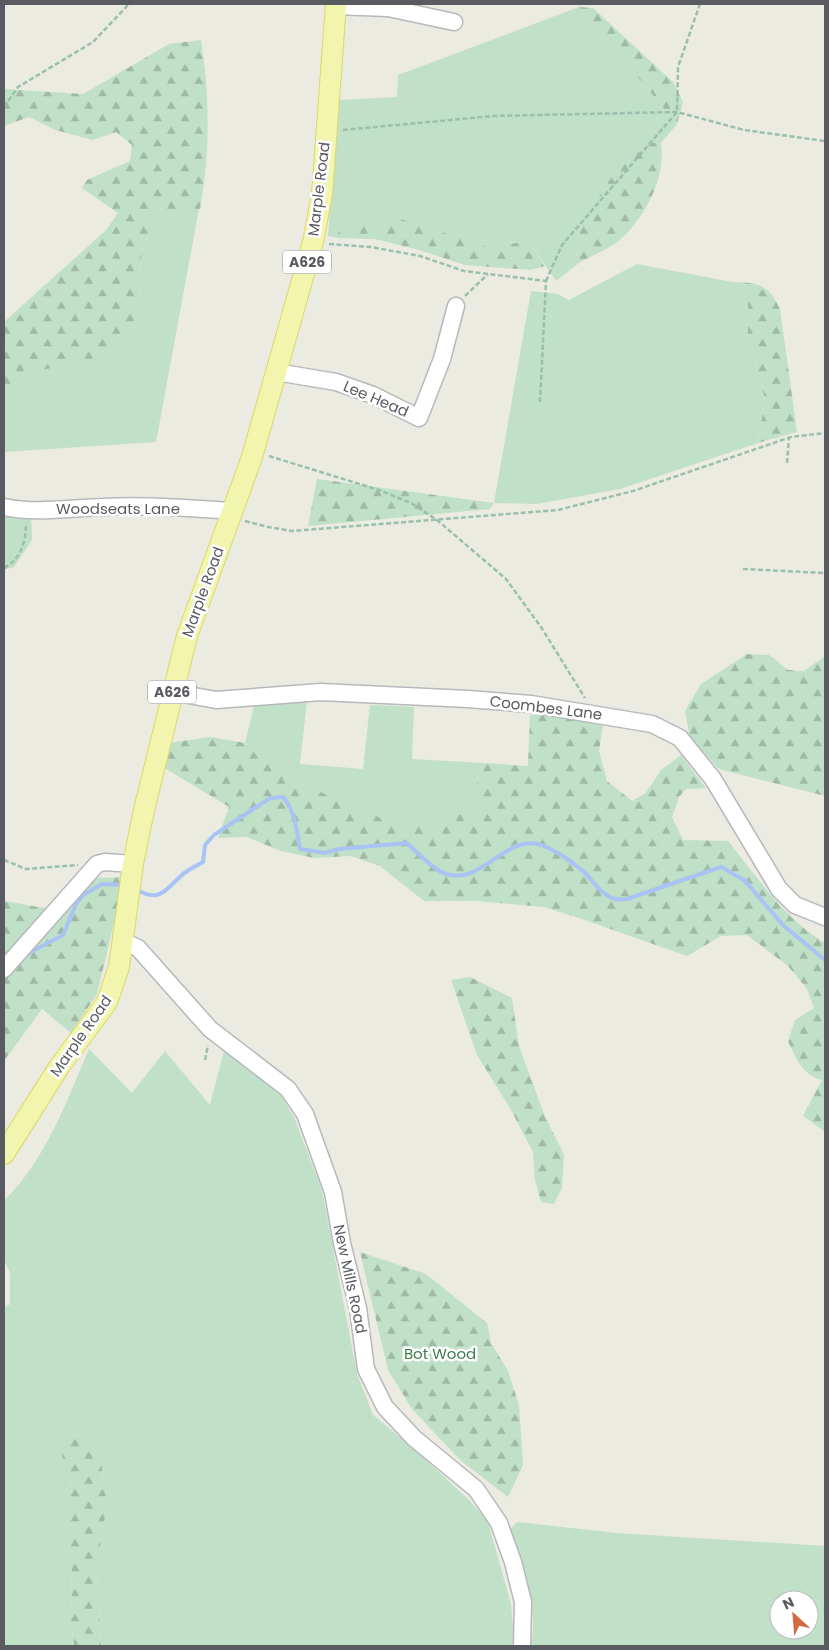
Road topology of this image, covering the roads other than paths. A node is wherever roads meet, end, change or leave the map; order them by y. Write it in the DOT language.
graph roads {
  1 [pos="336,5"];
  2 [pos="454,22"];
  3 [pos="456,306"];
  4 [pos="276,372"];
  5 [pos="4,508"];
  6 [pos="232,514"];
  7 [pos="172,692"];
  8 [pos="132,871"];
  9 [pos="825,917"];
  10 [pos="123,941"];
  11 [pos="4,968"];
  12 [pos="4,1154"];
  13 [pos="522,1646"];
  1 -- 2 [label="street"];
  1 -- 4 [label="main road, Marple Road / A626"];
  3 -- 4 [label="street, Lee Head"];
  4 -- 6 [label="main road, Marple Road / A626"];
  5 -- 6 [label="street, Woodseats Lane"];
  6 -- 7 [label="main road, Marple Road / A626"];
  7 -- 8 [label="main road, Marple Road / A626"];
  7 -- 9 [label="street, Coombes Lane"];
  8 -- 10 [label="main road, Marple Road / A626"];
  8 -- 11 [label="street"];
  10 -- 12 [label="main road, Marple Road / A626"];
  10 -- 13 [label="street, New Mills Road"];
}
